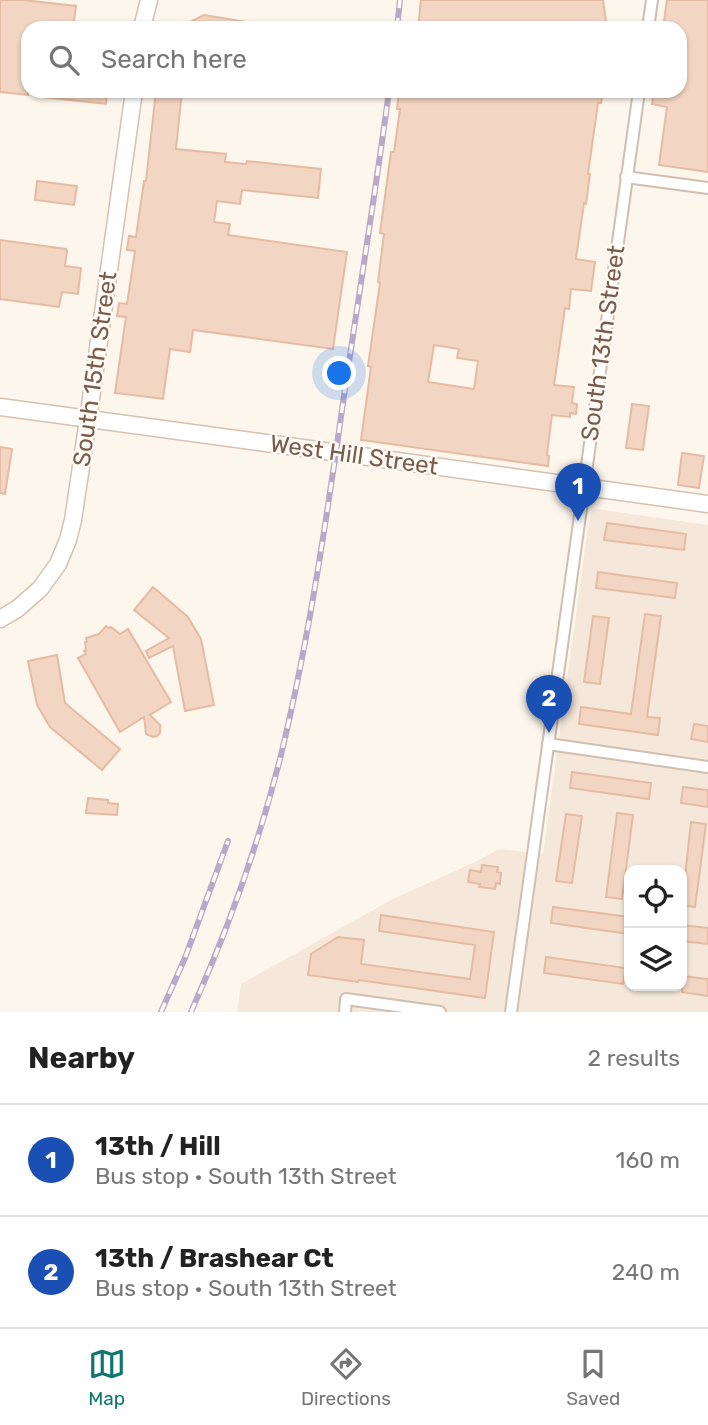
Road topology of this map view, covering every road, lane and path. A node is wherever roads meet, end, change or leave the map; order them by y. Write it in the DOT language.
graph roads {
  1 [pos="149,0"];
  2 [pos="652,0"];
  3 [pos="144,21"];
  4 [pos="649,21"];
  5 [pos="133,98"];
  6 [pos="638,98"];
  7 [pos="626,177"];
  8 [pos="708,188"];
  9 [pos="0,408"];
  10 [pos="88,419"];
  11 [pos="584,487"];
  12 [pos="708,504"];
  13 [pos="0,619"];
  14 [pos="548,744"];
  15 [pos="708,767"];
  16 [pos="345,1012"];
  17 [pos="440,1012"];
  18 [pos="511,1012"];
  1 -- 3 [label="street"];
  2 -- 4 [label="street"];
  5 -- 10 [label="street, South 15th Street"];
  6 -- 7 [label="street, South 13th Street"];
  7 -- 8 [label="street"];
  7 -- 11 [label="street, South 13th Street"];
  9 -- 10 [label="street, West Hill Street"];
  10 -- 11 [label="street, West Hill Street"];
  10 -- 13 [label="street, South 15th Street"];
  11 -- 12 [label="street, West Hill Street"];
  11 -- 14 [label="street, South 13th Street"];
  14 -- 15 [label="street"];
  14 -- 18 [label="street, South 13th Street"];
  16 -- 17 [label="street"];
}
